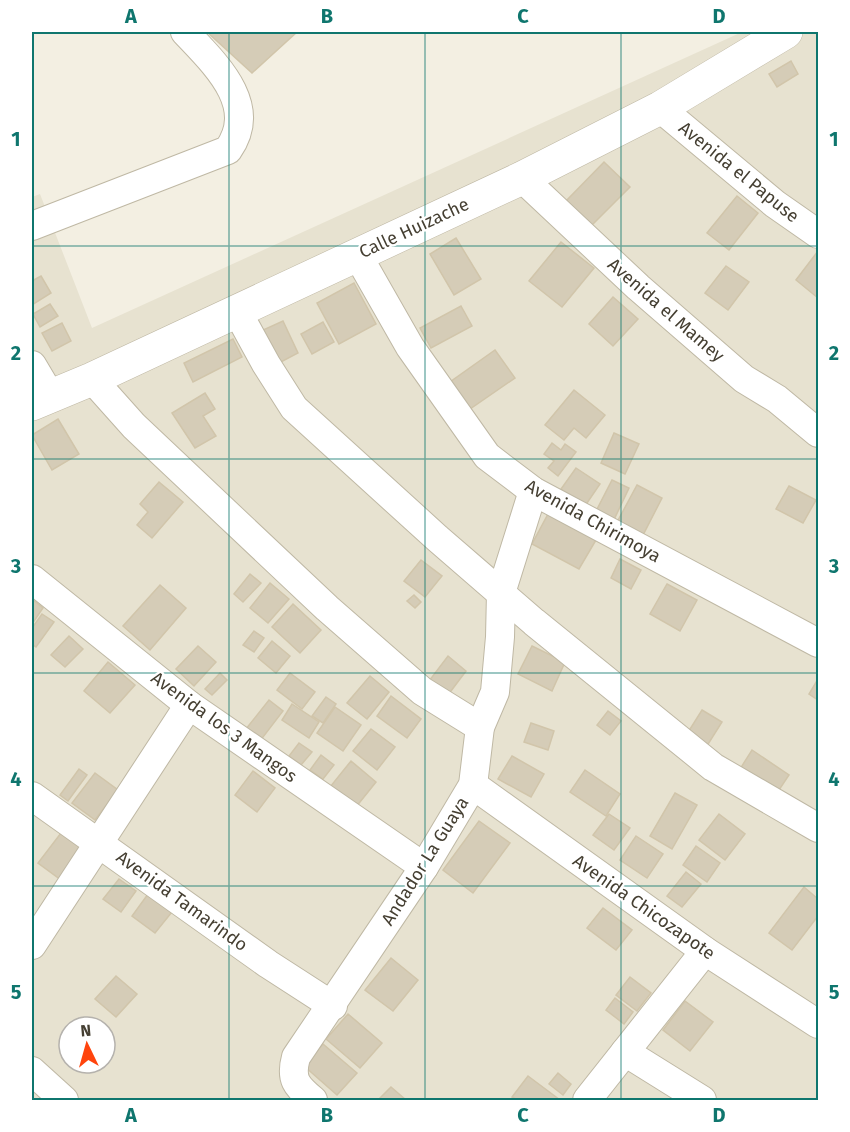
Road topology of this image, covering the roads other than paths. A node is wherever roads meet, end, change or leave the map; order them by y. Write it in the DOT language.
graph roads {
  1 [pos="185,32"];
  2 [pos="786,32"];
  3 [pos="660,108"];
  4 [pos="522,178"];
  5 [pos="32,226"];
  6 [pos="819,234"];
  7 [pos="357,254"];
  8 [pos="237,311"];
  9 [pos="32,365"];
  10 [pos="92,379"];
  11 [pos="41,401"];
  12 [pos="819,433"];
  13 [pos="533,491"];
  14 [pos="32,579"];
  15 [pos="501,593"];
  16 [pos="819,643"];
  17 [pos="189,705"];
  18 [pos="480,727"];
  19 [pos="473,784"];
  20 [pos="32,796"];
  21 [pos="819,828"];
  22 [pos="100,842"];
  23 [pos="424,867"];
  24 [pos="32,945"];
  25 [pos="705,951"];
  26 [pos="333,1006"];
  27 [pos="819,1024"];
  28 [pos="625,1052"];
  29 [pos="32,1071"];
  30 [pos="64,1101"];
  31 [pos="313,1101"];
  32 [pos="587,1101"];
  33 [pos="702,1101"];
  1 -- 5 [label="street"];
  2 -- 3 [label="street, Calle Huizache"];
  3 -- 4 [label="street, Calle Huizache"];
  3 -- 6 [label="street, Avenida el Papuse"];
  4 -- 7 [label="street, Calle Huizache"];
  4 -- 12 [label="street, Avenida el Mamey"];
  7 -- 8 [label="street, Calle Huizache"];
  7 -- 13 [label="street, Avenida Chirimoya"];
  8 -- 10 [label="street, Calle Huizache"];
  8 -- 15 [label="street"];
  9 -- 11 [label="street"];
  10 -- 11 [label="street, Calle Huizache"];
  10 -- 18 [label="street"];
  13 -- 15 [label="street, Andador La Guaya"];
  13 -- 16 [label="street, Avenida Chirimoya"];
  14 -- 17 [label="street, Avenida los 3 Mangos"];
  15 -- 18 [label="street, Andador La Guaya"];
  15 -- 21 [label="street"];
  17 -- 22 [label="street"];
  17 -- 23 [label="street, Avenida los 3 Mangos"];
  18 -- 19 [label="street, Andador La Guaya"];
  19 -- 23 [label="street, Andador La Guaya"];
  19 -- 25 [label="street, Avenida Chicozapote"];
  20 -- 22 [label="street, Avenida Tamarindo"];
  22 -- 24 [label="street"];
  22 -- 26 [label="street, Avenida Tamarindo"];
  23 -- 26 [label="street, Andador La Guaya"];
  25 -- 27 [label="street, Avenida Chicozapote"];
  25 -- 28 [label="street"];
  26 -- 31 [label="street, Andador La Guaya"];
  28 -- 32 [label="street"];
  28 -- 33 [label="street"];
  29 -- 30 [label="street"];
}
